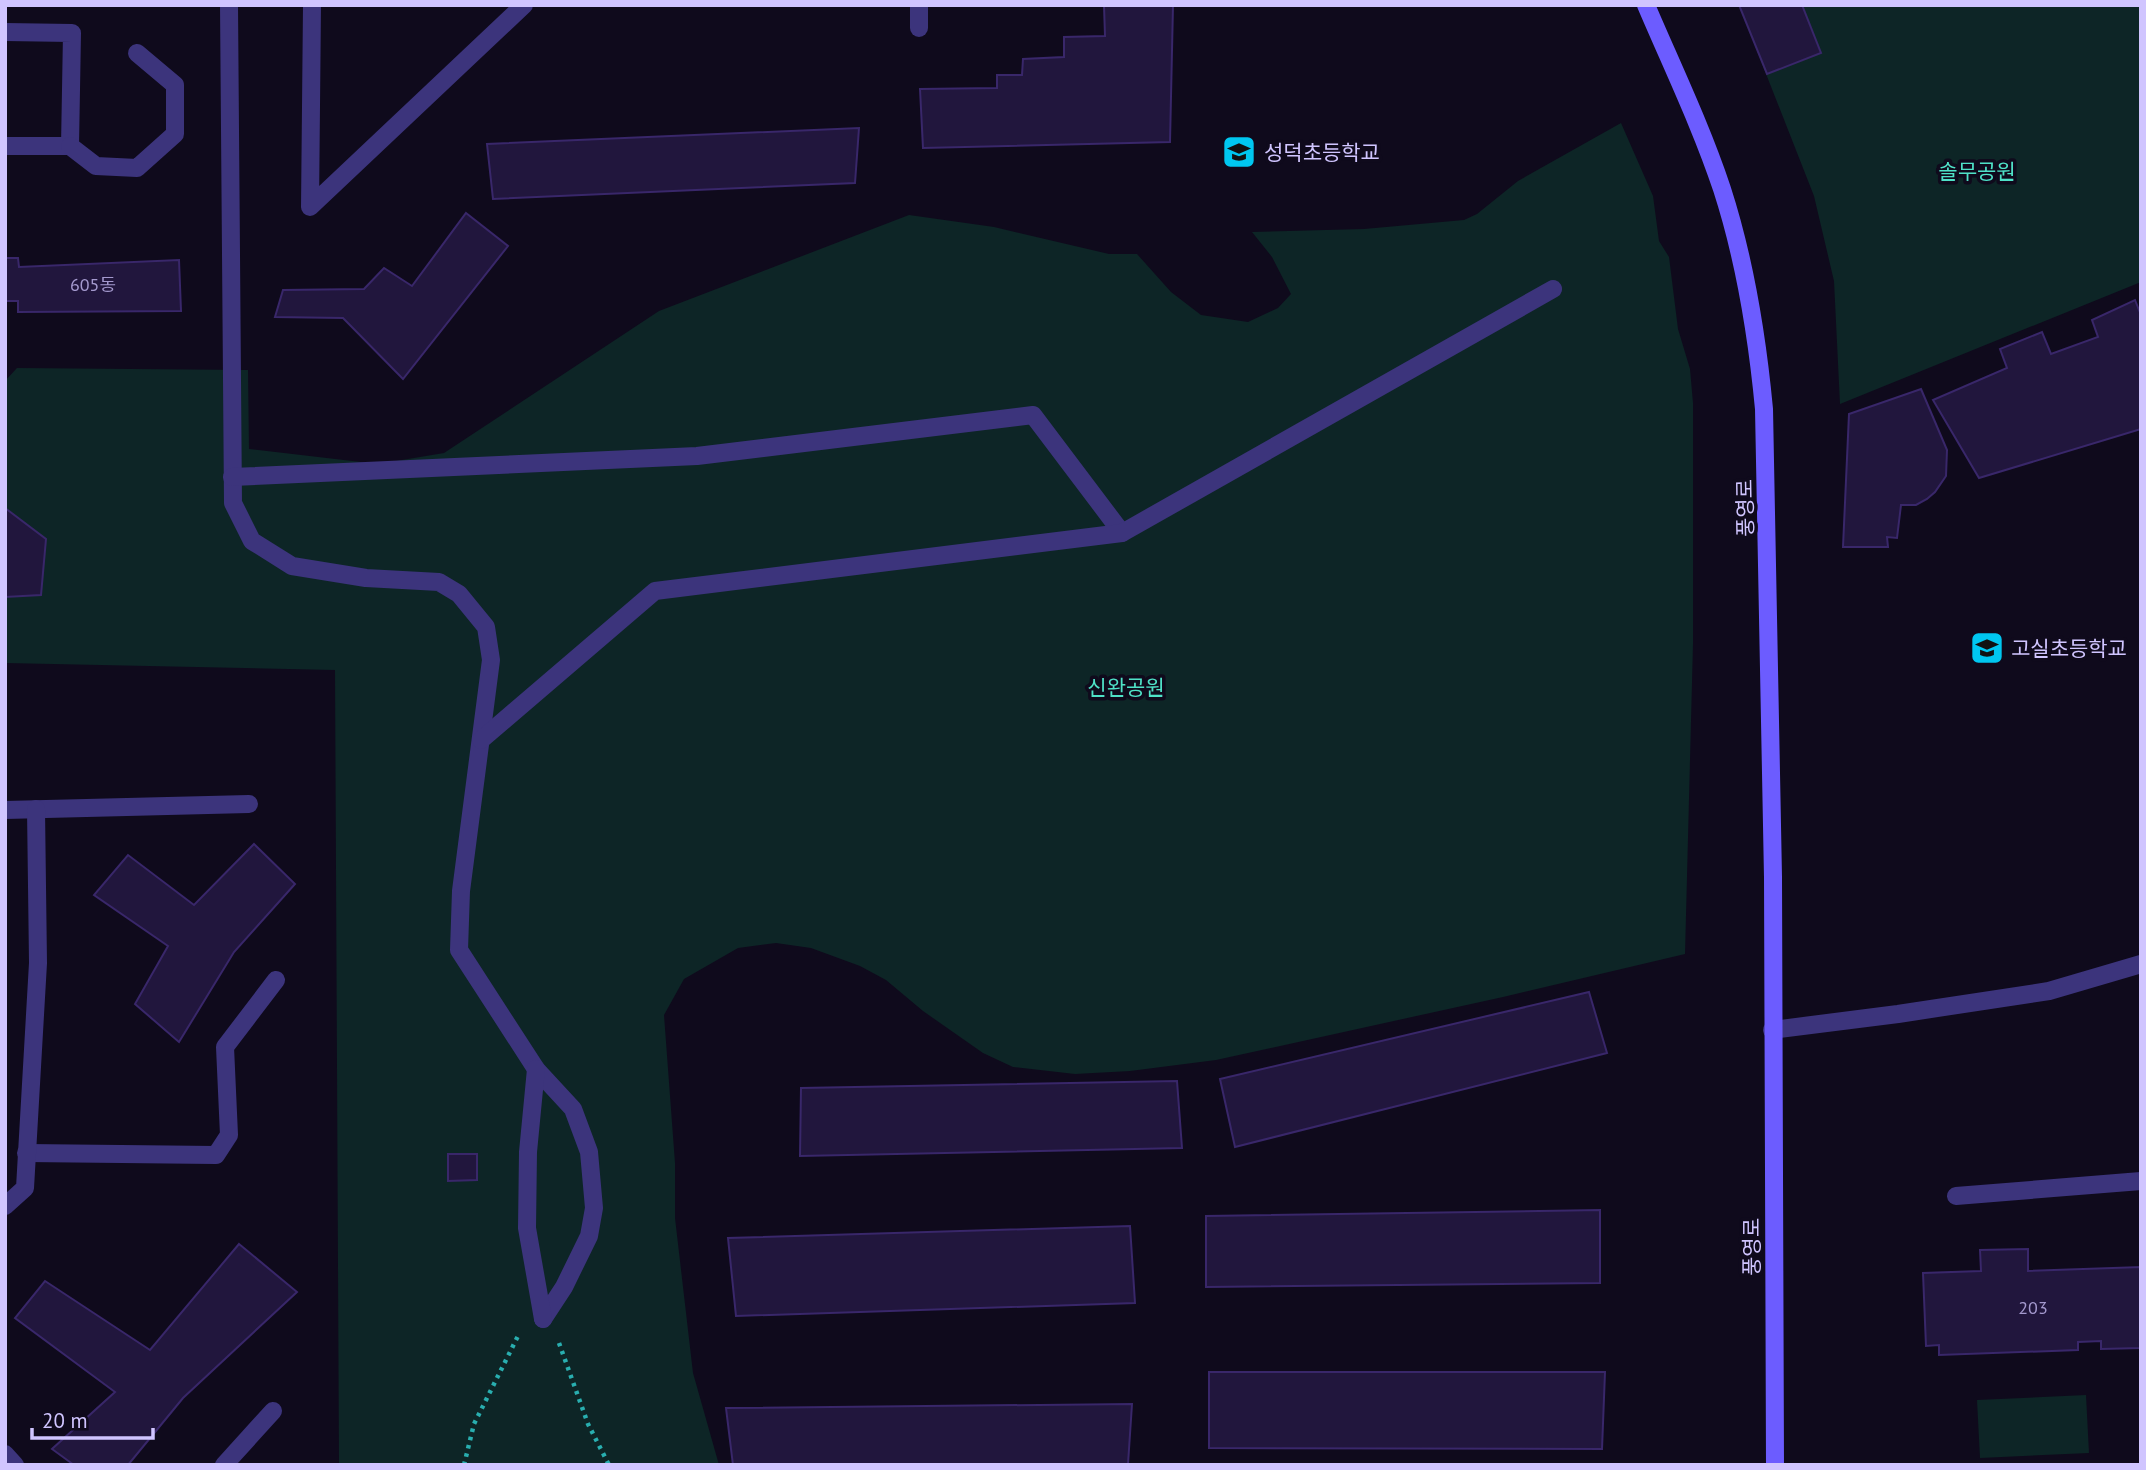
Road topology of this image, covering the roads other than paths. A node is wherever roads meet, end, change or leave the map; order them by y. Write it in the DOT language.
graph roads {
  1 [pos="229,5"];
  2 [pos="312,5"];
  3 [pos="524,5"];
  4 [pos="919,5"];
  5 [pos="1646,5"];
  6 [pos="919,28"];
  7 [pos="5,32"];
  8 [pos="137,53"];
  9 [pos="5,146"];
  10 [pos="70,146"];
  11 [pos="1553,289"];
  12 [pos="232,477"];
  13 [pos="1122,533"];
  14 [pos="481,740"];
  15 [pos="249,804"];
  16 [pos="36,809"];
  17 [pos="5,810"];
  18 [pos="2141,964"];
  19 [pos="276,980"];
  20 [pos="1772,1030"];
  21 [pos="536,1069"];
  22 [pos="26,1153"];
  23 [pos="2141,1181"];
  24 [pos="1956,1196"];
  25 [pos="5,1206"];
  26 [pos="273,1411"];
  27 [pos="5,1454"];
  28 [pos="15,1465"];
  29 [pos="224,1465"];
  30 [pos="1775,1465"];
  1 -- 12 [label="street"];
  2 -- 3 [label="street"];
  4 -- 6 [label="street"];
  5 -- 20 [label="main road, 풍영로"];
  7 -- 10 [label="street"];
  8 -- 10 [label="street"];
  9 -- 10 [label="street"];
  11 -- 13 [label="street"];
  12 -- 13 [label="street"];
  12 -- 14 [label="street"];
  13 -- 14 [label="street"];
  14 -- 21 [label="street"];
  15 -- 16 [label="street"];
  16 -- 17 [label="street"];
  16 -- 22 [label="street"];
  18 -- 20 [label="street"];
  19 -- 22 [label="street"];
  20 -- 30 [label="main road, 풍영로"];
  21 -- 21 [label="street"];
  22 -- 25 [label="street"];
  23 -- 24 [label="street"];
  26 -- 29 [label="street"];
  27 -- 28 [label="street"];
}
